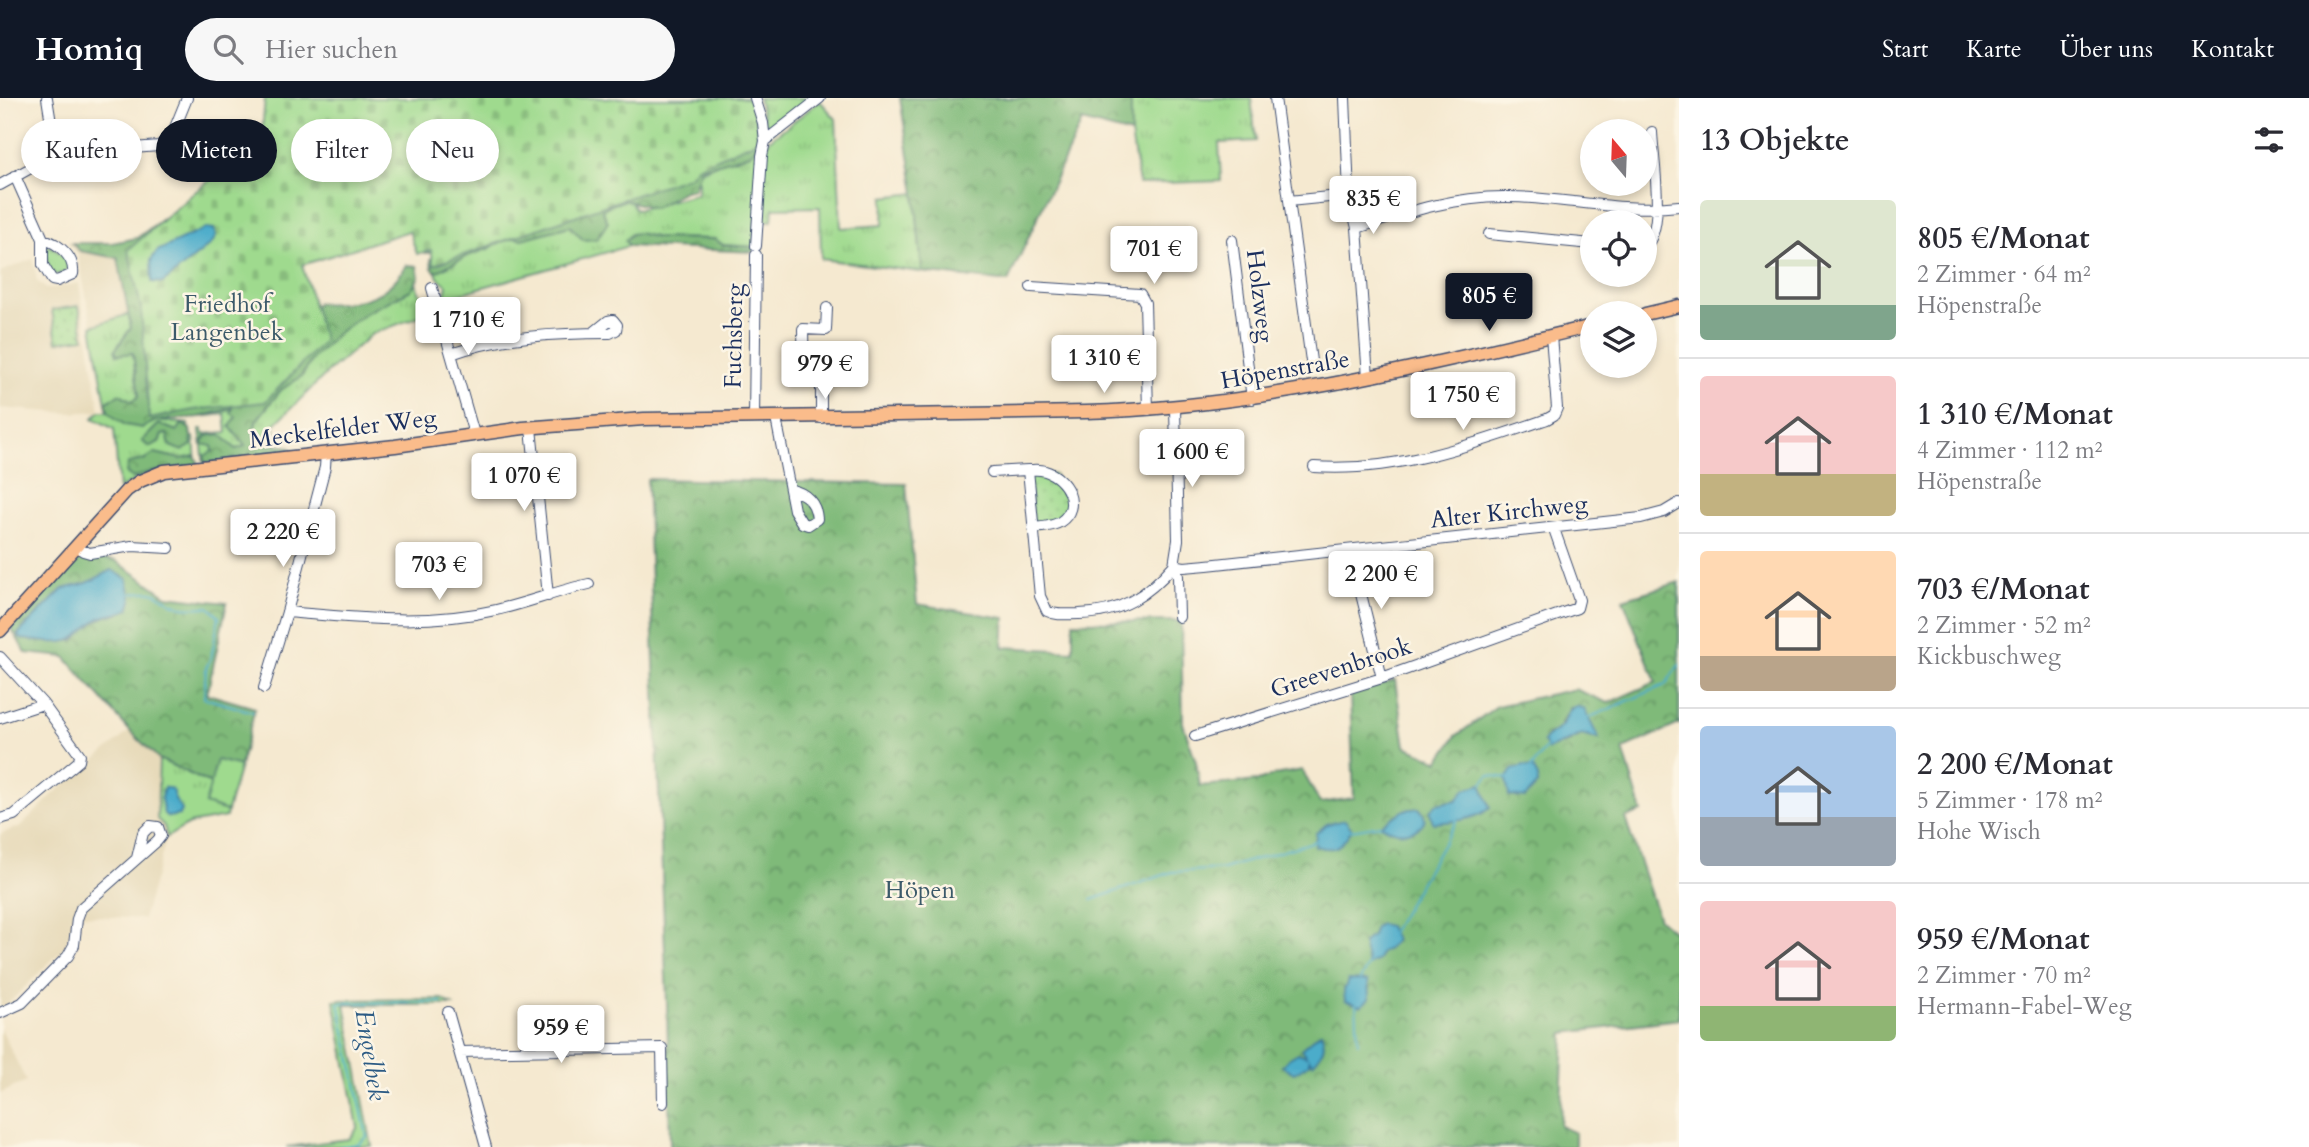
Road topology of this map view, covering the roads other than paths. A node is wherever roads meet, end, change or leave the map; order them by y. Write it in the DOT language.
graph roads {
  1 [pos="47,98"];
  2 [pos="187,98"];
  3 [pos="755,98"];
  4 [pos="820,98"];
  5 [pos="1275,98"];
  6 [pos="1345,98"];
  7 [pos="50,119"];
  8 [pos="765,141"];
  9 [pos="142,147"];
  10 [pos="21,173"];
  11 [pos="15,176"];
  12 [pos="0,185"];
  13 [pos="1349,195"];
  14 [pos="1656,196"];
  15 [pos="1289,201"];
  16 [pos="1679,206"];
  17 [pos="1657,208"];
  18 [pos="1357,228"];
  19 [pos="1489,234"];
  20 [pos="43,239"];
  21 [pos="1232,240"];
  22 [pos="1580,243"];
  23 [pos="1031,287"];
  24 [pos="432,288"];
  25 [pos="1679,306"];
  26 [pos="827,308"];
  27 [pos="1657,311"];
  28 [pos="1580,329"];
  29 [pos="593,333"];
  30 [pos="1551,336"];
  31 [pos="451,354"];
  32 [pos="1311,360"];
  33 [pos="1368,377"];
  34 [pos="1252,399"];
  35 [pos="1175,408"];
  36 [pos="1148,410"];
  37 [pos="754,418"];
  38 [pos="776,418"];
  39 [pos="821,418"];
  40 [pos="644,419"];
  41 [pos="531,428"];
  42 [pos="474,434"];
  43 [pos="326,453"];
  44 [pos="1314,467"];
  45 [pos="1028,470"];
  46 [pos="992,472"];
  47 [pos="791,490"];
  48 [pos="1679,503"];
  49 [pos="1033,528"];
  50 [pos="1554,529"];
  51 [pos="77,546"];
  52 [pos="169,548"];
  53 [pos="1350,550"];
  54 [pos="1174,565"];
  55 [pos="589,584"];
  56 [pos="548,596"];
  57 [pos="287,612"];
  58 [pos="1179,617"];
  59 [pos="0,631"];
  60 [pos="0,657"];
  61 [pos="1382,678"];
  62 [pos="264,688"];
  63 [pos="43,705"];
  64 [pos="0,718"];
  65 [pos="1195,736"];
  66 [pos="0,819"];
  67 [pos="137,858"];
  68 [pos="448,1012"];
  69 [pos="0,1013"];
  70 [pos="460,1052"];
  71 [pos="663,1103"];
  72 [pos="486,1147"];
  1 -- 7 [label="street"];
  2 -- 9 [label="street"];
  3 -- 8 [label="street, Fuchsberg"];
  4 -- 8 [label="street"];
  5 -- 15 [label="street"];
  6 -- 13 [label="street"];
  8 -- 37 [label="street, Fuchsberg"];
  10 -- 11 [label="street"];
  11 -- 12 [label="street"];
  11 -- 20 [label="street"];
  13 -- 15 [label="street"];
  13 -- 18 [label="street"];
  14 -- 17 [label="street"];
  15 -- 32 [label="street"];
  16 -- 17 [label="street"];
  17 -- 18 [label="street"];
  18 -- 33 [label="street"];
  19 -- 22 [label="street"];
  21 -- 34 [label="street, Holzweg"];
  23 -- 36 [label="street"];
  24 -- 31 [label="street"];
  25 -- 27 [label="main road"];
  26 -- 39 [label="street"];
  28 -- 30 [label="main road, Höpenstraße"];
  29 -- 31 [label="street"];
  30 -- 33 [label="main road, Höpenstraße"];
  30 -- 44 [label="street"];
  31 -- 42 [label="street"];
  33 -- 34 [label="main road, Höpenstraße"];
  34 -- 35 [label="main road, Höpenstraße"];
  35 -- 36 [label="main road, Höpenstraße"];
  35 -- 54 [label="street"];
  36 -- 39 [label="main road, Höpenstraße"];
  37 -- 38 [label="main road, Höpenstraße"];
  37 -- 40 [label="main road, Höpenstraße"];
  38 -- 39 [label="main road, Höpenstraße"];
  38 -- 47 [label="street"];
  40 -- 41 [label="main road, Meckelfelder Weg"];
  41 -- 42 [label="main road, Meckelfelder Weg"];
  41 -- 56 [label="street"];
  42 -- 43 [label="main road, Meckelfelder Weg"];
  43 -- 51 [label="main road, Meckelfelder Weg"];
  43 -- 57 [label="street"];
  45 -- 46 [label="street"];
  45 -- 49 [label="street"];
  45 -- 49 [label="street"];
  48 -- 50 [label="street, Alter Kirchweg"];
  49 -- 54 [label="street"];
  50 -- 53 [label="street, Alter Kirchweg"];
  50 -- 61 [label="street, Greevenbrook"];
  51 -- 52 [label="street"];
  51 -- 59 [label="main road, Meckelfelder Weg"];
  53 -- 54 [label="street, Alter Kirchweg"];
  53 -- 61 [label="street"];
  54 -- 58 [label="street"];
  55 -- 56 [label="street"];
  56 -- 57 [label="street"];
  57 -- 62 [label="street"];
  60 -- 63 [label="street"];
  61 -- 65 [label="street, Greevenbrook"];
  63 -- 64 [label="street"];
  63 -- 66 [label="street"];
  67 -- 69 [label="street"];
  68 -- 70 [label="street"];
  70 -- 71 [label="street"];
  70 -- 72 [label="street"];
}
